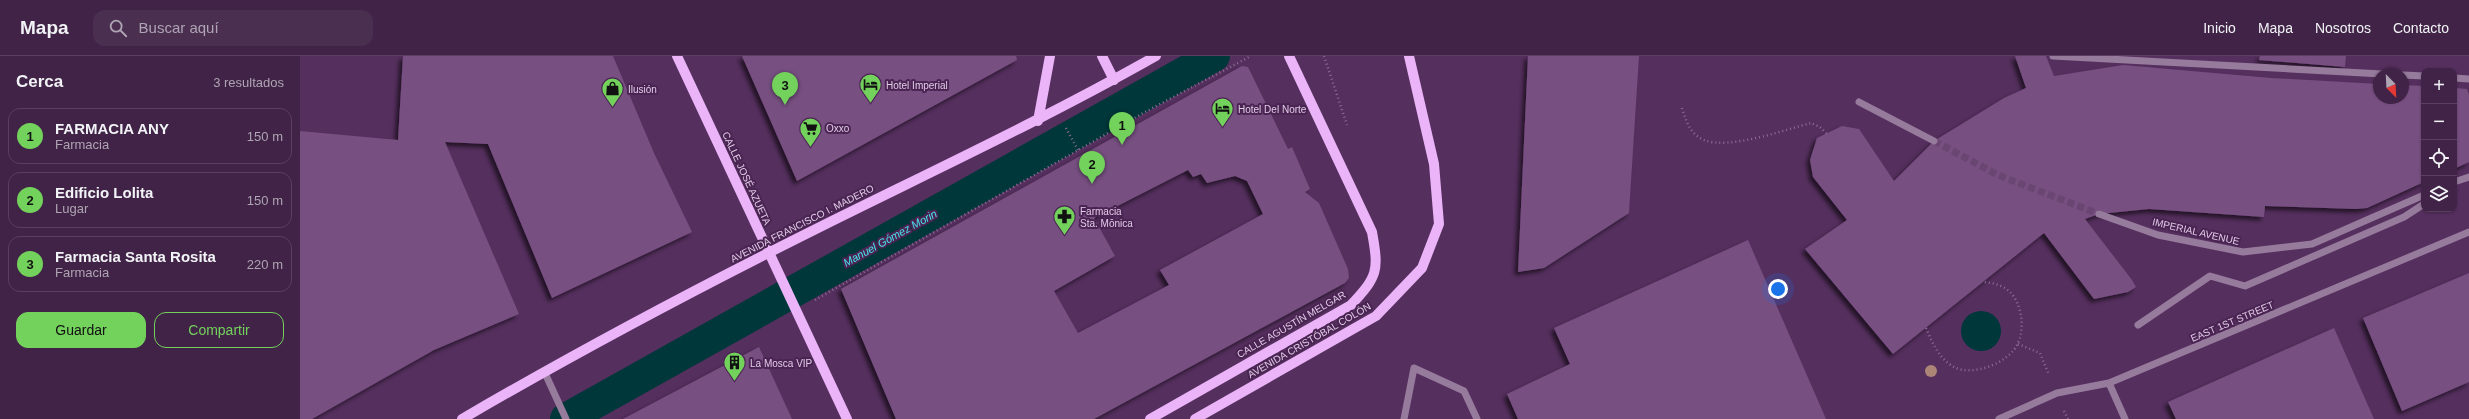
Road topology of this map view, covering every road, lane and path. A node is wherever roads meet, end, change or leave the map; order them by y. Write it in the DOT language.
graph roads {
  1 [pos="677,56"];
  2 [pos="1050,56"];
  3 [pos="1102,56"];
  4 [pos="1156,56"];
  5 [pos="1250,56"];
  6 [pos="1289,56"];
  7 [pos="1409,56"];
  8 [pos="2052,56"];
  9 [pos="2373,74"];
  10 [pos="2409,75"];
  11 [pos="2421,76"];
  12 [pos="2457,78"];
  13 [pos="2469,79"];
  14 [pos="1114,80"];
  15 [pos="1859,102"];
  16 [pos="1682,108"];
  17 [pos="1038,121"];
  18 [pos="1827,134"];
  19 [pos="1934,141"];
  20 [pos="2469,177"];
  21 [pos="2457,181"];
  22 [pos="2421,197"];
  23 [pos="2421,206"];
  24 [pos="2099,214"];
  25 [pos="2469,232"];
  26 [pos="769,253"];
  27 [pos="1984,282"];
  28 [pos="796,311"];
  29 [pos="2138,325"];
  30 [pos="1926,328"];
  31 [pos="544,371"];
  32 [pos="2109,383"];
  33 [pos="462,419"];
  34 [pos="566,419"];
  35 [pos="847,419"];
  36 [pos="1150,419"];
  37 [pos="1195,419"];
  38 [pos="1404,419"];
  39 [pos="1477,419"];
  40 [pos="1999,419"];
  41 [pos="2125,419"];
  1 -- 26 [label="main road, CALLE JOSÉ AZUETA"];
  2 -- 17 [label="main road"];
  3 -- 14 [label="main road"];
  4 -- 14 [label="main road, AVENIDA FRANCISCO I. MADERO"];
  5 -- 28 [label="path"];
  6 -- 36 [label="main road, CALLE AGUSTÍN MELGAR"];
  7 -- 37 [label="main road, AVENIDA CRISTÓBAL COLÓN"];
  8 -- 9 [label="street"];
  10 -- 11 [label="street"];
  12 -- 13 [label="street"];
  14 -- 17 [label="main road, AVENIDA FRANCISCO I. MADERO"];
  15 -- 19 [label="street"];
  16 -- 18 [label="path"];
  17 -- 26 [label="main road, AVENIDA FRANCISCO I. MADERO"];
  20 -- 21 [label="street"];
  22 -- 24 [label="street, IMPERIAL AVENUE"];
  23 -- 29 [label="street"];
  25 -- 32 [label="street, EAST 1ST STREET"];
  26 -- 28 [label="main road, CALLE JOSÉ AZUETA"];
  26 -- 31 [label="main road, AVENIDA FRANCISCO I. MADERO"];
  27 -- 30 [label="path"];
  28 -- 35 [label="main road, CALLE JOSÉ AZUETA"];
  31 -- 33 [label="main road, AVENIDA FRANCISCO I. MADERO"];
  31 -- 34 [label="street"];
  32 -- 40 [label="street, EAST 1ST STREET"];
  32 -- 41 [label="street"];
  38 -- 39 [label="street"];
}
